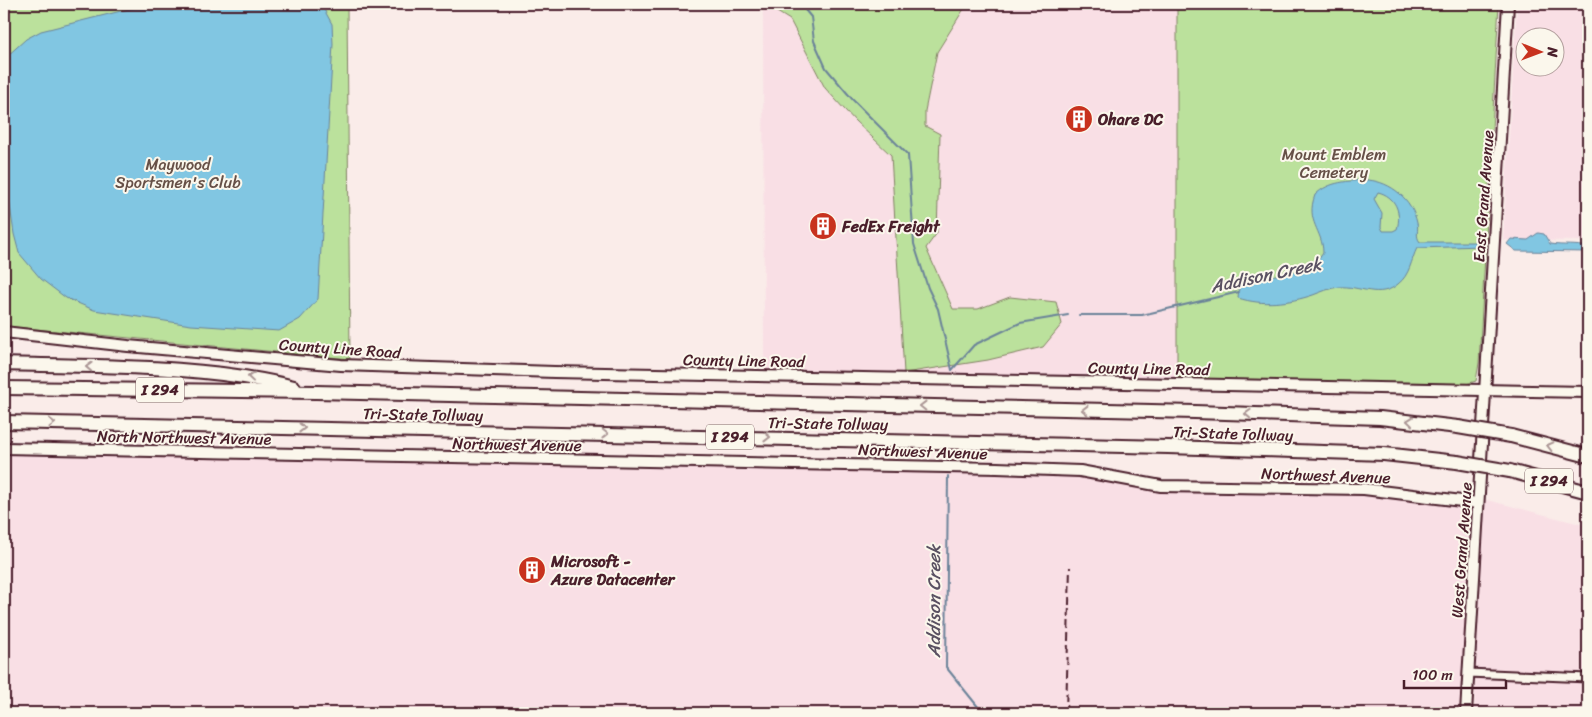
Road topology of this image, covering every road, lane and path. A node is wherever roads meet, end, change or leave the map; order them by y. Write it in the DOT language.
graph roads {
  1 [pos="1508,4"];
  2 [pos="4,332"];
  3 [pos="4,364"];
  4 [pos="4,388"];
  5 [pos="1486,389"];
  6 [pos="316,392"];
  7 [pos="1588,392"];
  8 [pos="4,422"];
  9 [pos="4,448"];
  10 [pos="364,456"];
  11 [pos="1588,456"];
  12 [pos="1588,492"];
  13 [pos="1478,503"];
  14 [pos="1468,673"];
  15 [pos="1588,678"];
  16 [pos="1466,713"];
  1 -- 5 [label="street, East Grand Avenue"];
  2 -- 5 [label="street, County Line Road"];
  6 -- 3 [label="highway, one-way"];
  4 -- 6 [label="highway, Tri-State Tollway / I 294"];
  5 -- 7 [label="street, County Line Road"];
  5 -- 13 [label="street, West Grand Avenue"];
  11 -- 6 [label="highway, Tri-State Tollway / I 294, one-way, bridge"];
  8 -- 12 [label="highway, Tri-State Tollway / I 294, one-way, bridge"];
  9 -- 10 [label="street, North Northwest Avenue"];
  10 -- 13 [label="street, Northwest Avenue"];
  13 -- 14 [label="street, West Grand Avenue"];
  14 -- 15 [label="street"];
  14 -- 16 [label="street, West Grand Avenue"];
}
